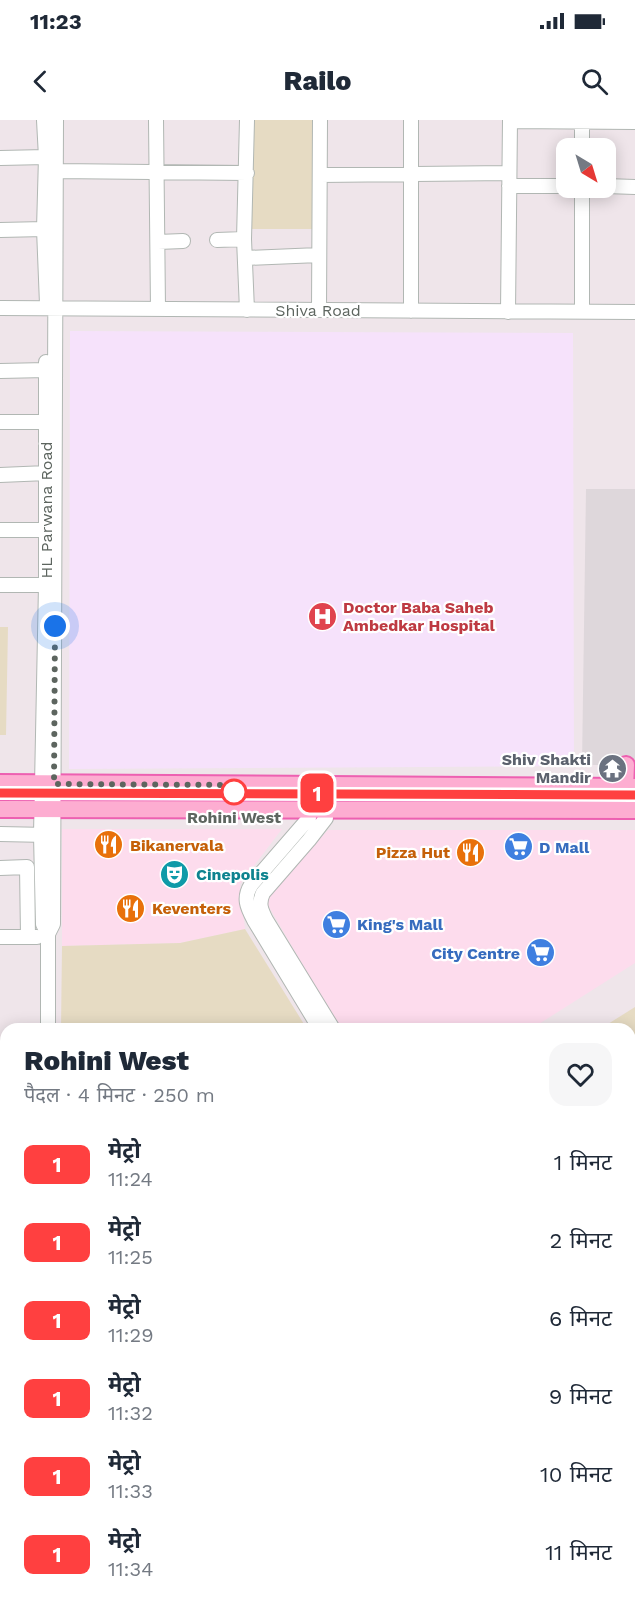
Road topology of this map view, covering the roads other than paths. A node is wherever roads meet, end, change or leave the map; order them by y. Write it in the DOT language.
graph roads {
  1 [pos="44,120"];
  2 [pos="56,120"];
  3 [pos="156,120"];
  4 [pos="247,120"];
  5 [pos="320,120"];
  6 [pos="411,120"];
  7 [pos="510,121"];
  8 [pos="582,122"];
  9 [pos="635,122"];
  10 [pos="582,138"];
  11 [pos="46,157"];
  12 [pos="0,158"];
  13 [pos="56,171"];
  14 [pos="157,172"];
  15 [pos="247,173"];
  16 [pos="411,174"];
  17 [pos="320,175"];
  18 [pos="509,179"];
  19 [pos="556,185"];
  20 [pos="616,186"];
  21 [pos="635,186"];
  22 [pos="582,198"];
  23 [pos="44,229"];
  24 [pos="0,230"];
  25 [pos="244,239"];
  26 [pos="217,240"];
  27 [pos="158,242"];
  28 [pos="183,242"];
  29 [pos="319,255"];
  30 [pos="245,258"];
  31 [pos="51,308"];
  32 [pos="0,309"];
  33 [pos="158,309"];
  34 [pos="247,310"];
  35 [pos="319,310"];
  36 [pos="411,311"];
  37 [pos="582,311"];
  38 [pos="508,312"];
  39 [pos="635,312"];
  40 [pos="46,370"];
  41 [pos="0,371"];
  42 [pos="0,422"];
  43 [pos="45,422"];
  44 [pos="47,473"];
  45 [pos="0,475"];
  46 [pos="0,530"];
  47 [pos="45,530"];
  48 [pos="0,585"];
  49 [pos="46,585"];
  50 [pos="626,765"];
  51 [pos="0,783"];
  52 [pos="47,784"];
  53 [pos="630,787"];
  54 [pos="0,809"];
  55 [pos="47,809"];
  56 [pos="635,810"];
  57 [pos="309,818"];
  58 [pos="326,818"];
  59 [pos="0,834"];
  60 [pos="46,835"];
  61 [pos="0,868"];
  62 [pos="48,936"];
  63 [pos="0,937"];
  64 [pos="28,937"];
  65 [pos="48,1023"];
  66 [pos="316,1023"];
  67 [pos="329,1023"];
  1 -- 11 [label="street, HL Parwana Road"];
  2 -- 13 [label="street, HL Parwana Road"];
  3 -- 14 [label="street"];
  4 -- 15 [label="street"];
  5 -- 17 [label="street"];
  6 -- 16 [label="street"];
  7 -- 8 [label="street"];
  7 -- 18 [label="street"];
  8 -- 9 [label="street"];
  8 -- 10 [label="street"];
  11 -- 12 [label="street"];
  11 -- 23 [label="street, HL Parwana Road"];
  13 -- 14 [label="street"];
  13 -- 31 [label="street, HL Parwana Road"];
  14 -- 15 [label="street"];
  14 -- 27 [label="street"];
  15 -- 25 [label="street"];
  16 -- 17 [label="street"];
  16 -- 18 [label="street"];
  16 -- 36 [label="street"];
  17 -- 29 [label="street"];
  18 -- 19 [label="street"];
  18 -- 38 [label="street"];
  20 -- 21 [label="street"];
  22 -- 37 [label="street"];
  23 -- 24 [label="street"];
  23 -- 31 [label="street, HL Parwana Road"];
  25 -- 26 [label="street"];
  25 -- 30 [label="street"];
  27 -- 28 [label="street"];
  27 -- 33 [label="street"];
  29 -- 30 [label="street"];
  29 -- 35 [label="street"];
  30 -- 34 [label="street"];
  31 -- 32 [label="street, Shiva Road"];
  31 -- 33 [label="street, Shiva Road"];
  31 -- 40 [label="street, HL Parwana Road"];
  31 -- 52 [label="street, HL Parwana Road"];
  33 -- 34 [label="street, Shiva Road"];
  34 -- 35 [label="street, Shiva Road"];
  35 -- 36 [label="street, Shiva Road"];
  36 -- 38 [label="street, Shiva Road"];
  37 -- 38 [label="street, Shiva Road"];
  37 -- 39 [label="street, Shiva Road"];
  40 -- 41 [label="street"];
  40 -- 43 [label="street, HL Parwana Road"];
  42 -- 43 [label="street"];
  43 -- 44 [label="street, HL Parwana Road"];
  44 -- 45 [label="street"];
  44 -- 47 [label="street, HL Parwana Road"];
  46 -- 47 [label="street"];
  47 -- 49 [label="street, HL Parwana Road"];
  48 -- 49 [label="street"];
  49 -- 52 [label="street, HL Parwana Road"];
  50 -- 53 [label="main road"];
  51 -- 52 [label="main road"];
  52 -- 53 [label="main road"];
  52 -- 55 [label="street, HL Parwana Road"];
  54 -- 55 [label="main road"];
  55 -- 56 [label="main road"];
  55 -- 60 [label="street, HL Parwana Road"];
  57 -- 66 [label="street"];
  58 -- 67 [label="street"];
  59 -- 60 [label="street"];
  60 -- 62 [label="street, HL Parwana Road"];
  61 -- 64 [label="street"];
  62 -- 64 [label="street"];
  62 -- 65 [label="street, HL Parwana Road"];
  63 -- 64 [label="street"];
}
